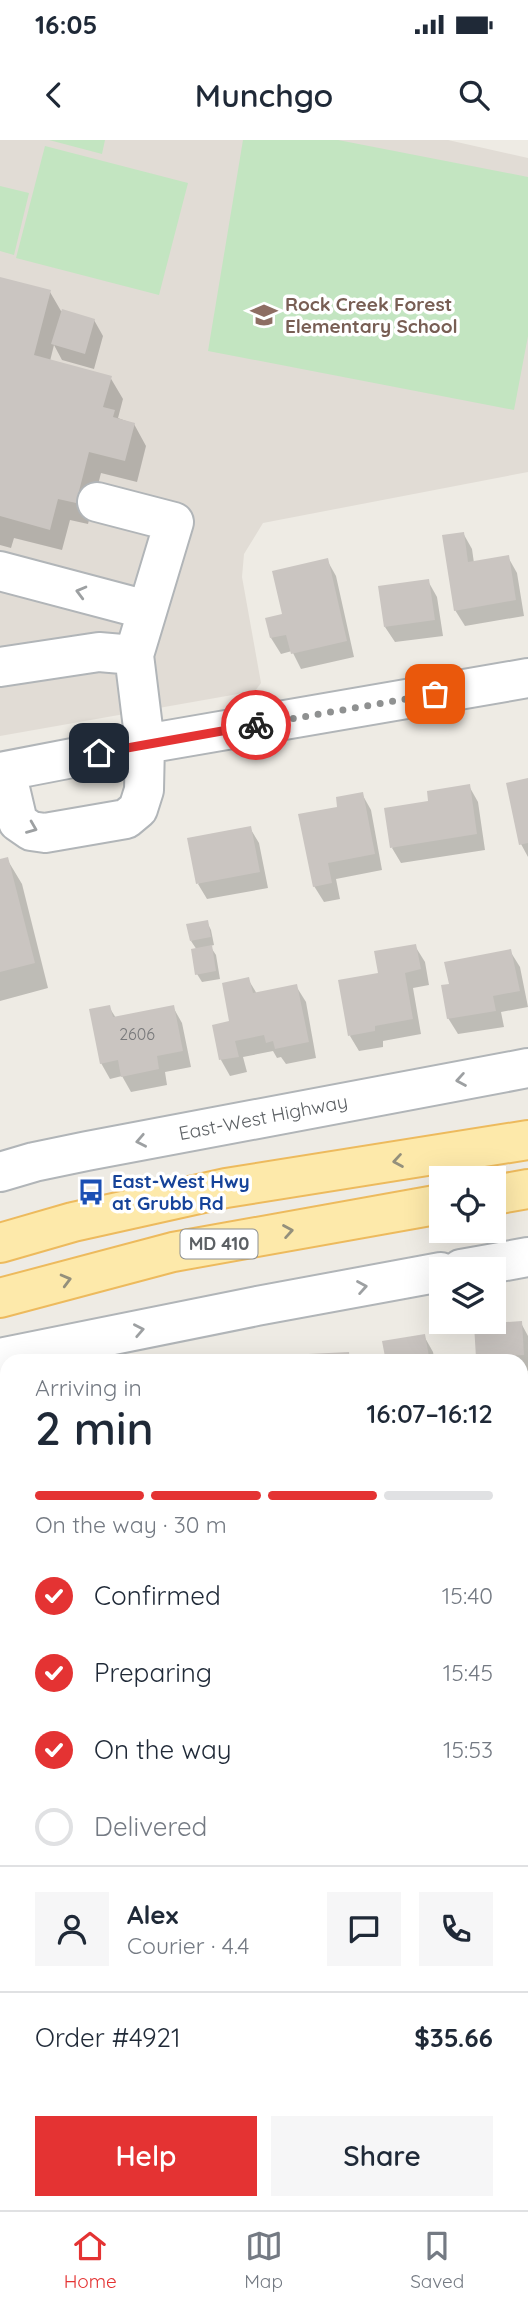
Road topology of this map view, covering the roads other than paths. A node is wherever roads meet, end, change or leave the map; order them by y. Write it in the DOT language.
graph roads {
  1 [pos="97,502"];
  2 [pos="0,571"];
  3 [pos="147,610"];
  4 [pos="134,655"];
  5 [pos="0,667"];
  6 [pos="528,678"];
  7 [pos="145,744"];
  8 [pos="3,771"];
  9 [pos="528,1068"];
  10 [pos="528,1140"];
  11 [pos="0,1172"];
  12 [pos="528,1188"];
  13 [pos="506,1193"];
  14 [pos="429,1206"];
  15 [pos="0,1243"];
  16 [pos="528,1257"];
  17 [pos="506,1261"];
  18 [pos="429,1274"];
  19 [pos="0,1298"];
  20 [pos="20,1354"];
  1 -- 3 [label="street"];
  3 -- 2 [label="street, one-way"];
  3 -- 4 [label="street"];
  4 -- 5 [label="street"];
  4 -- 7 [label="street"];
  6 -- 7 [label="street"];
  7 -- 8 [label="street"];
  8 -- 7 [label="street, one-way"];
  9 -- 11 [label="street, East-West Highway, one-way"];
  10 -- 15 [label="main road, one-way"];
  12 -- 13 [label="main road"];
  19 -- 14 [label="main road, MD 410, one-way"];
  16 -- 17 [label="street"];
  20 -- 18 [label="street, one-way"];
}
